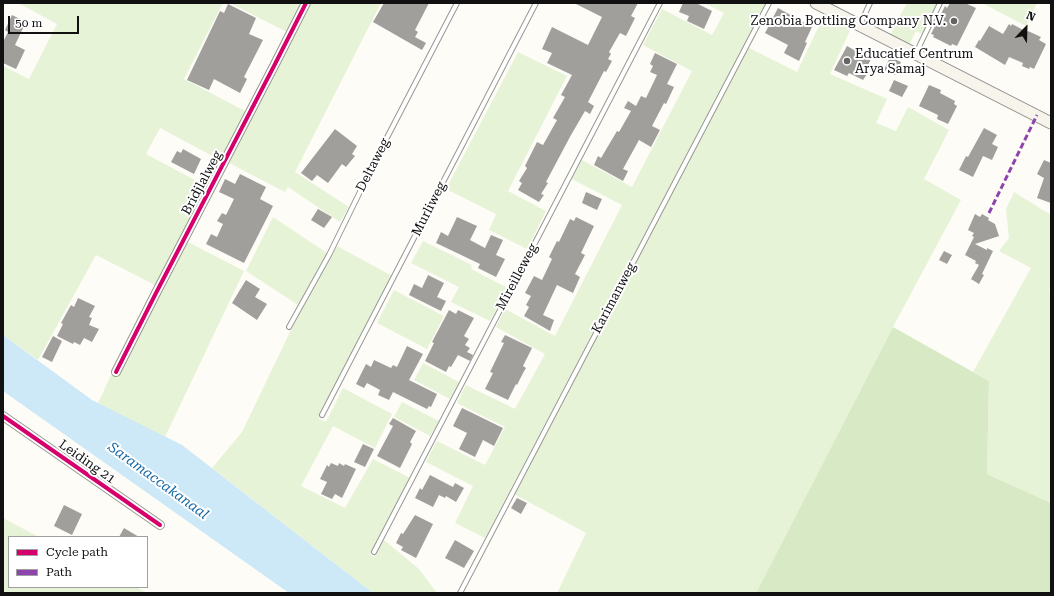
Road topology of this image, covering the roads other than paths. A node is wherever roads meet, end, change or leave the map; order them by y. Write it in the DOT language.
graph roads {
  1 [pos="306,3"];
  2 [pos="457,3"];
  3 [pos="536,3"];
  4 [pos="660,3"];
  5 [pos="769,3"];
  6 [pos="816,3"];
  7 [pos="870,3"];
  8 [pos="940,3"];
  9 [pos="860,25"];
  10 [pos="916,53"];
  11 [pos="1051,123"];
  12 [pos="289,327"];
  13 [pos="116,372"];
  14 [pos="322,415"];
  15 [pos="3,416"];
  16 [pos="160,525"];
  17 [pos="374,552"];
  18 [pos="460,593"];
  1 -- 13 [label="street, Bridjlalweg"];
  2 -- 12 [label="lane, Deltaweg"];
  3 -- 14 [label="lane, Murliweg"];
  4 -- 17 [label="lane, Mireilleweg"];
  5 -- 18 [label="lane, Karimanweg"];
  6 -- 9 [label="main road"];
  7 -- 9 [label="lane"];
  8 -- 10 [label="lane"];
  9 -- 10 [label="main road"];
  10 -- 11 [label="main road"];
  15 -- 16 [label="street, Leiding 21"];
}
